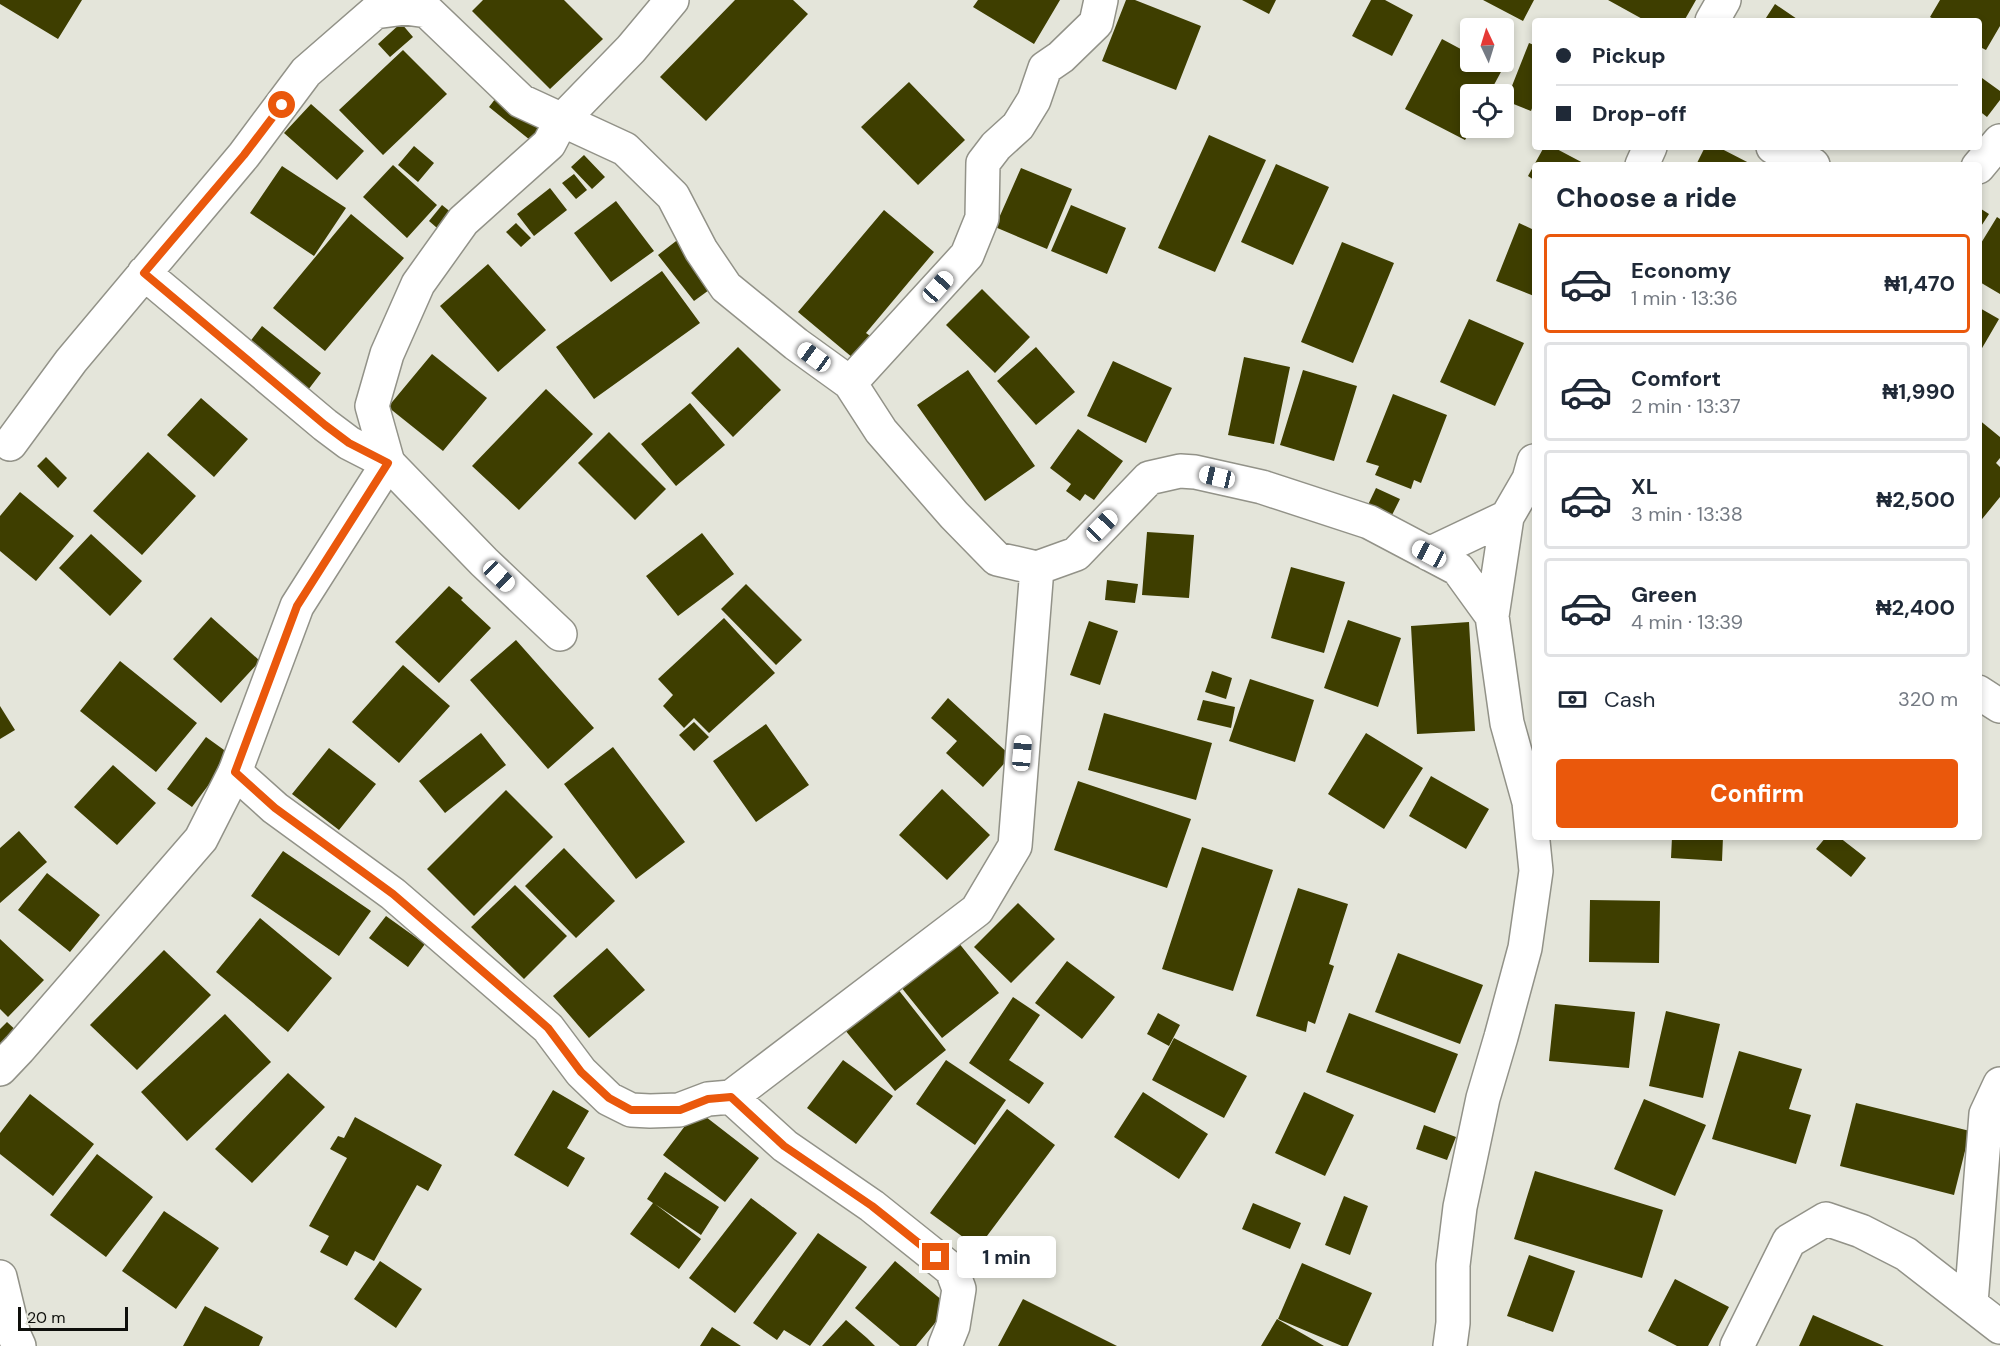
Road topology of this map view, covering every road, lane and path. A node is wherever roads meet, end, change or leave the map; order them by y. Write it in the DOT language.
graph roads {
  1 [pos="672,0"];
  2 [pos="1101,0"];
  3 [pos="1724,0"];
  4 [pos="402,4"];
  5 [pos="1714,18"];
  6 [pos="561,121"];
  7 [pos="2000,141"];
  8 [pos="1780,150"];
  9 [pos="1806,162"];
  10 [pos="1982,162"];
  11 [pos="144,273"];
  12 [pos="850,383"];
  13 [pos="10,444"];
  14 [pos="388,463"];
  15 [pos="1532,476"];
  16 [pos="1507,517"];
  17 [pos="1429,554"];
  18 [pos="1037,568"];
  19 [pos="1492,616"];
  20 [pos="560,634"];
  21 [pos="1982,695"];
  22 [pos="2000,706"];
  23 [pos="235,772"];
  24 [pos="1532,832"];
  25 [pos="1533,840"];
  26 [pos="0,1069"];
  27 [pos="2000,1084"];
  28 [pos="731,1097"];
  29 [pos="0,1277"];
  30 [pos="1971,1303"];
  31 [pos="2000,1327"];
  32 [pos="19,1346"];
  33 [pos="945,1346"];
  34 [pos="1450,1346"];
  35 [pos="1737,1346"];
  1 -- 6 [label="street"];
  2 -- 12 [label="street"];
  3 -- 5 [label="street"];
  4 -- 6 [label="street"];
  4 -- 11 [label="street"];
  6 -- 12 [label="street"];
  6 -- 14 [label="street"];
  7 -- 10 [label="street"];
  8 -- 9 [label="street"];
  11 -- 13 [label="street"];
  11 -- 14 [label="street"];
  12 -- 18 [label="street"];
  14 -- 20 [label="street"];
  14 -- 23 [label="street"];
  15 -- 16 [label="street"];
  16 -- 17 [label="street"];
  16 -- 19 [label="street"];
  17 -- 18 [label="street"];
  17 -- 19 [label="street"];
  18 -- 28 [label="street"];
  19 -- 24 [label="street"];
  21 -- 22 [label="street"];
  23 -- 26 [label="street"];
  23 -- 28 [label="street"];
  25 -- 34 [label="street"];
  27 -- 30 [label="street"];
  28 -- 33 [label="street"];
  29 -- 32 [label="street"];
  30 -- 31 [label="street"];
  30 -- 35 [label="street"];
}
